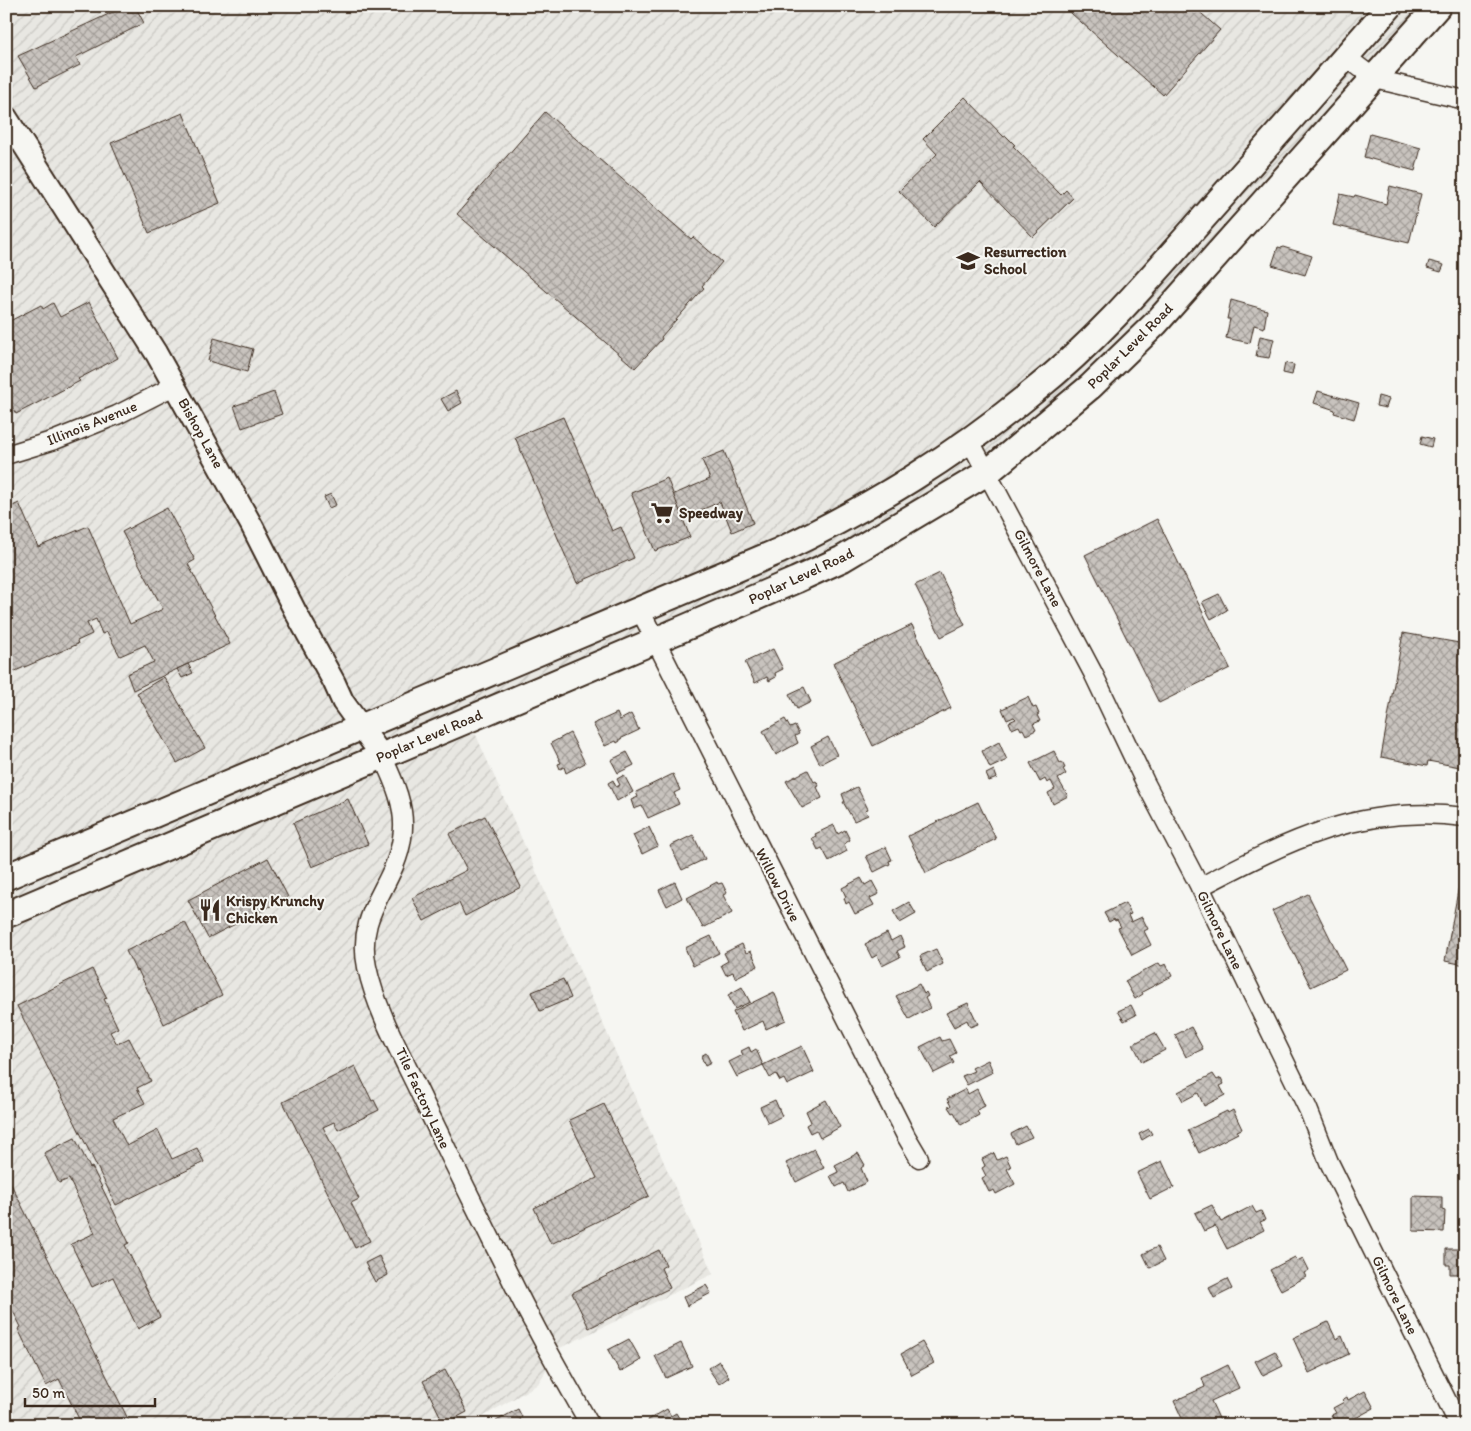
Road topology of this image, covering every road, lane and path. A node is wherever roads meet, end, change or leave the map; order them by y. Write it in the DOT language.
graph roads {
  1 [pos="1390,6"];
  2 [pos="1438,6"];
  3 [pos="1346,57"];
  4 [pos="1375,79"];
  5 [pos="1465,100"];
  6 [pos="6,117"];
  7 [pos="174,386"];
  8 [pos="970,441"];
  9 [pos="6,455"];
  10 [pos="988,472"];
  11 [pos="640,610"];
  12 [pos="654,641"];
  13 [pos="361,726"];
  14 [pos="382,756"];
  15 [pos="1465,817"];
  16 [pos="6,877"];
  17 [pos="1200,887"];
  18 [pos="6,915"];
  19 [pos="919,1158"];
  20 [pos="590,1425"];
  21 [pos="1459,1425"];
  1 -- 3 [label="main road"];
  2 -- 4 [label="main road, Poplar Level Road"];
  3 -- 4 [label="street"];
  3 -- 8 [label="main road"];
  4 -- 5 [label="street"];
  4 -- 10 [label="main road, Poplar Level Road"];
  6 -- 7 [label="street, Bishop Lane"];
  7 -- 9 [label="street, Illinois Avenue"];
  7 -- 13 [label="street, Bishop Lane"];
  8 -- 10 [label="street, Gilmore Lane"];
  8 -- 11 [label="main road"];
  10 -- 12 [label="main road, Poplar Level Road"];
  10 -- 17 [label="street, Gilmore Lane"];
  11 -- 12 [label="street, Willow Drive"];
  11 -- 13 [label="main road"];
  12 -- 14 [label="main road, Poplar Level Road"];
  12 -- 19 [label="street, Willow Drive"];
  13 -- 14 [label="street, Bishop Lane"];
  13 -- 16 [label="main road"];
  14 -- 18 [label="main road, Poplar Level Road"];
  14 -- 20 [label="street, Tile Factory Lane"];
  15 -- 17 [label="street"];
  17 -- 21 [label="street, Gilmore Lane"];
}
